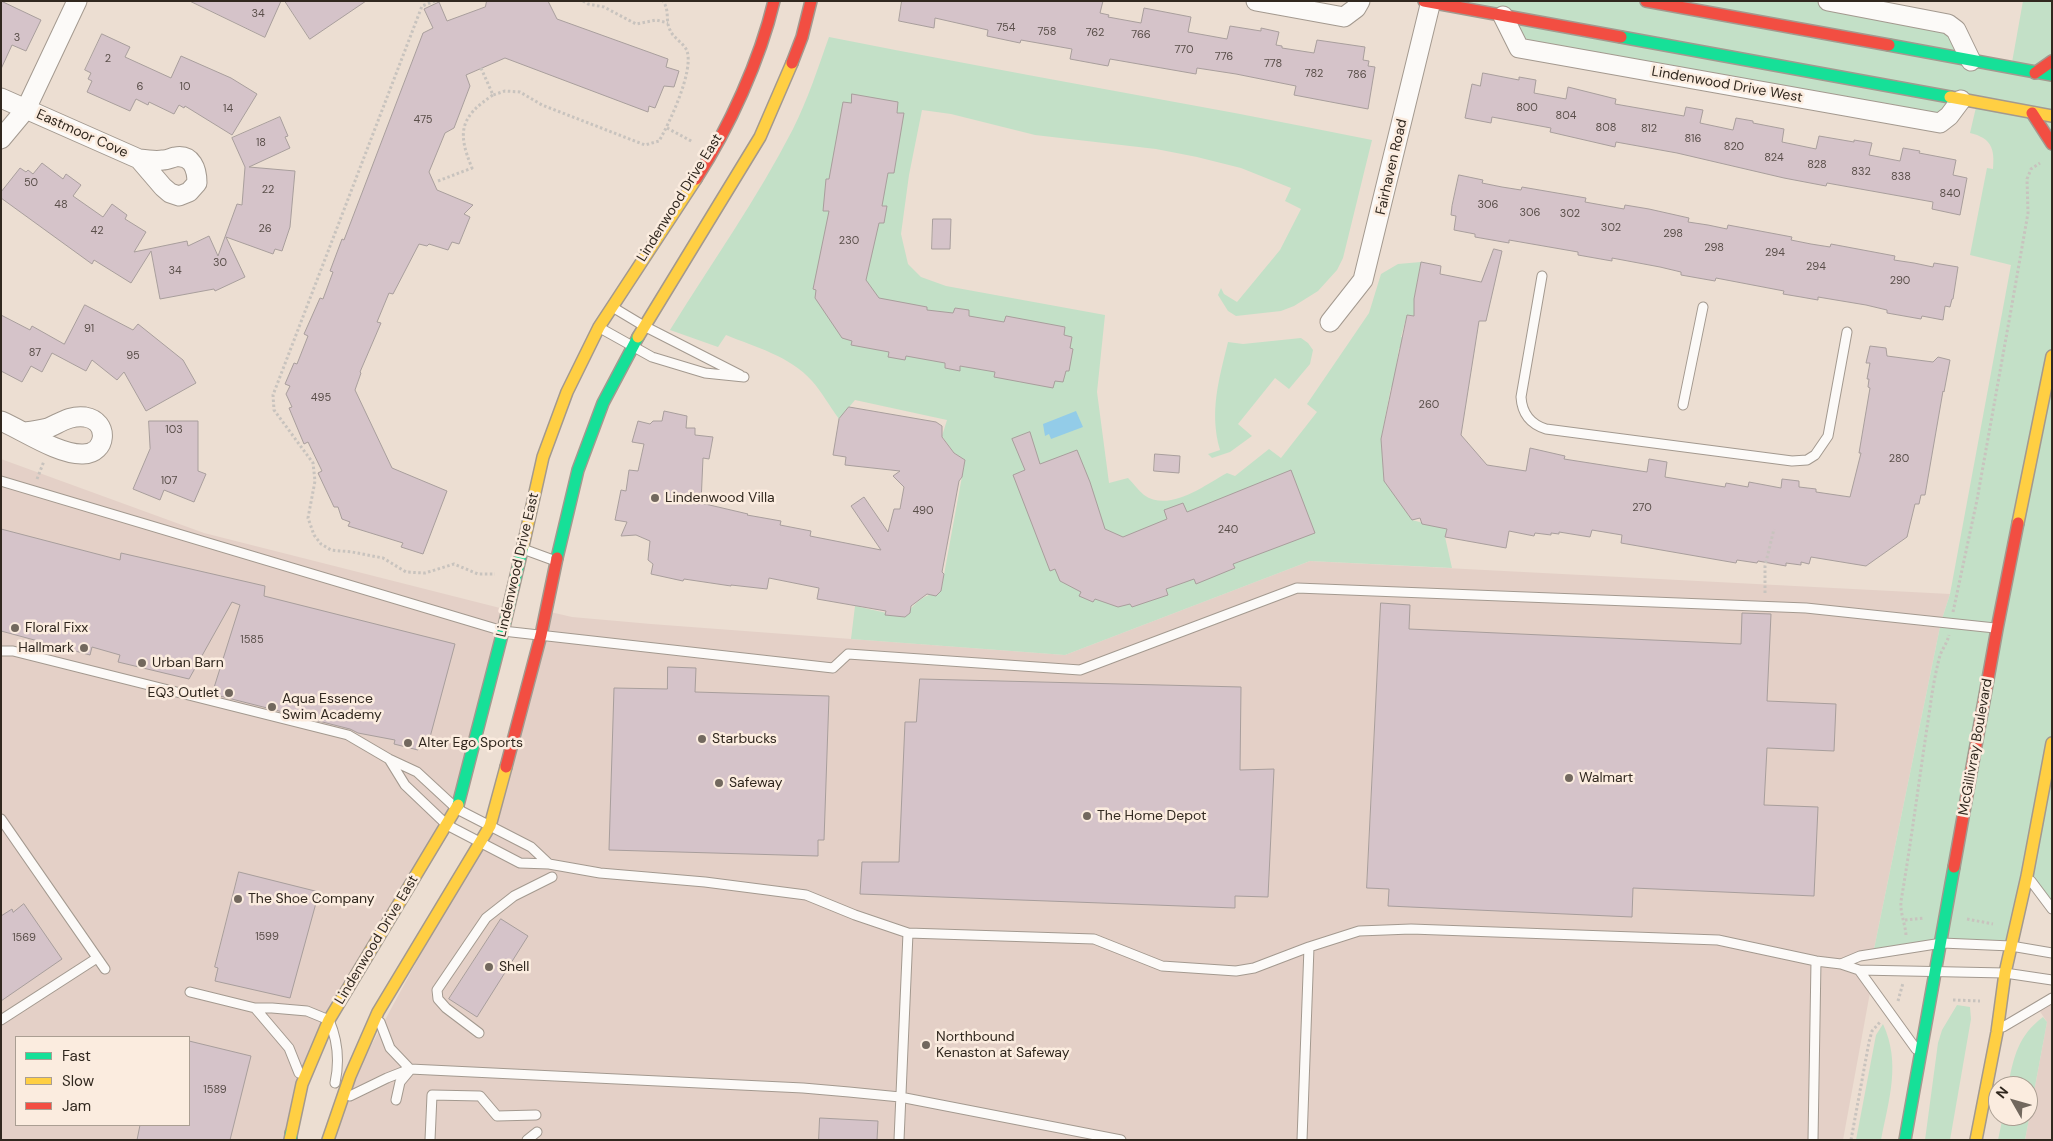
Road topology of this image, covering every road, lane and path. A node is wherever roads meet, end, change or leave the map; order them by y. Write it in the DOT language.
graph roads {
  1 [pos="77,1"];
  2 [pos="435,1"];
  3 [pos="583,1"];
  4 [pos="663,1"];
  5 [pos="774,1"];
  6 [pos="811,1"];
  7 [pos="1256,1"];
  8 [pos="1360,1"];
  9 [pos="1646,1"];
  10 [pos="1828,1"];
  11 [pos="1428,2"];
  12 [pos="1502,16"];
  13 [pos="668,23"];
  14 [pos="1971,61"];
  15 [pos="2052,61"];
  16 [pos="482,68"];
  17 [pos="2035,72"];
  18 [pos="2052,75"];
  19 [pos="493,95"];
  20 [pos="1,98"];
  21 [pos="1961,100"];
  22 [pos="26,109"];
  23 [pos="2032,113"];
  24 [pos="2052,116"];
  25 [pos="667,128"];
  26 [pos="1,139"];
  27 [pos="693,142"];
  28 [pos="2052,144"];
  29 [pos="139,159"];
  30 [pos="2040,163"];
  31 [pos="438,181"];
  32 [pos="1542,276"];
  33 [pos="612,307"];
  34 [pos="1703,307"];
  35 [pos="1330,322"];
  36 [pos="644,326"];
  37 [pos="599,327"];
  38 [pos="1847,332"];
  39 [pos="632,346"];
  40 [pos="2052,356"];
  41 [pos="1683,405"];
  42 [pos="1,421"];
  43 [pos="25,432"];
  44 [pos="51,445"];
  45 [pos="1,480"];
  46 [pos="32,490"];
  47 [pos="1774,529"];
  48 [pos="522,548"];
  49 [pos="556,561"];
  50 [pos="498,574"];
  51 [pos="1766,606"];
  52 [pos="1950,624"];
  53 [pos="1998,629"];
  54 [pos="503,631"];
  55 [pos="541,635"];
  56 [pos="1,651"];
  57 [pos="2052,743"];
  58 [pos="389,759"];
  59 [pos="457,809"];
  60 [pos="1,819"];
  61 [pos="447,826"];
  62 [pos="490,826"];
  63 [pos="480,842"];
  64 [pos="549,864"];
  65 [pos="2026,876"];
  66 [pos="552,877"];
  67 [pos="2052,909"];
  68 [pos="1946,914"];
  69 [pos="2015,929"];
  70 [pos="908,933"];
  71 [pos="1942,943"];
  72 [pos="2011,946"];
  73 [pos="1309,947"];
  74 [pos="2052,953"];
  75 [pos="97,958"];
  76 [pos="1816,961"];
  77 [pos="1841,964"];
  78 [pos="105,970"];
  79 [pos="1859,970"];
  80 [pos="1936,972"];
  81 [pos="2005,973"];
  82 [pos="2052,980"];
  83 [pos="190,992"];
  84 [pos="2052,998"];
  85 [pos="1900,999"];
  86 [pos="1930,1000"];
  87 [pos="2000,1001"];
  88 [pos="255,1008"];
  89 [pos="378,1012"];
  90 [pos="1888,1012"];
  91 [pos="1,1020"];
  92 [pos="329,1020"];
  93 [pos="1997,1032"];
  94 [pos="479,1033"];
  95 [pos="1920,1055"];
  96 [pos="410,1069"];
  97 [pos="302,1084"];
  98 [pos="900,1097"];
  99 [pos="396,1100"];
  100 [pos="337,1110"];
  101 [pos="536,1115"];
  102 [pos="537,1132"];
  103 [pos="291,1137"];
  104 [pos="328,1140"];
  105 [pos="430,1140"];
  106 [pos="527,1140"];
  107 [pos="899,1140"];
  108 [pos="1121,1140"];
  109 [pos="1302,1140"];
  110 [pos="1814,1140"];
  111 [pos="1850,1140"];
  112 [pos="1905,1140"];
  113 [pos="1976,1140"];
  1 -- 22 [label="street"];
  2 -- 50 [label="path"];
  3 -- 13 [label="path"];
  4 -- 13 [label="path"];
  5 -- 33 [label="street, Lindenwood Drive East"];
  6 -- 36 [label="street"];
  7 -- 8 [label="street"];
  9 -- 14 [label="street"];
  10 -- 14 [label="street"];
  11 -- 12 [label="street, Lindenwood Drive West"];
  11 -- 35 [label="street, Fairhaven Road"];
  12 -- 21 [label="street, Lindenwood Drive West"];
  12 -- 21 [label="street, Lindenwood Drive West"];
  13 -- 25 [label="path"];
  14 -- 17 [label="street"];
  15 -- 17 [label="street"];
  16 -- 19 [label="path"];
  17 -- 18 [label="street"];
  19 -- 25 [label="path"];
  19 -- 31 [label="path"];
  20 -- 22 [label="street, Eastmoor Cove"];
  21 -- 23 [label="street, Lindenwood Drive West"];
  22 -- 26 [label="street"];
  22 -- 29 [label="street, Eastmoor Cove"];
  23 -- 24 [label="street, Lindenwood Drive West"];
  23 -- 28 [label="street"];
  25 -- 27 [label="path"];
  30 -- 52 [label="path"];
  32 -- 38 [label="lane"];
  33 -- 36 [label="lane"];
  33 -- 37 [label="street, Lindenwood Drive East"];
  34 -- 41 [label="lane"];
  36 -- 39 [label="street"];
  36 -- 39 [label="lane"];
  37 -- 39 [label="lane"];
  37 -- 48 [label="street, Lindenwood Drive East"];
  39 -- 49 [label="street"];
  40 -- 53 [label="street, McGillivray Boulevard"];
  42 -- 43 [label="street"];
  43 -- 44 [label="street"];
  43 -- 44 [label="street"];
  44 -- 46 [label="path"];
  45 -- 46 [label="lane"];
  46 -- 54 [label="lane"];
  47 -- 51 [label="path"];
  48 -- 49 [label="lane"];
  48 -- 54 [label="street, Lindenwood Drive East"];
  49 -- 55 [label="street"];
  51 -- 52 [label="lane"];
  51 -- 55 [label="lane"];
  52 -- 53 [label="lane"];
  52 -- 68 [label="path"];
  53 -- 68 [label="street, McGillivray Boulevard"];
  54 -- 55 [label="lane"];
  54 -- 59 [label="street, Lindenwood Drive East"];
  55 -- 62 [label="street"];
  56 -- 58 [label="lane"];
  57 -- 65 [label="street"];
  58 -- 59 [label="lane"];
  58 -- 61 [label="lane"];
  59 -- 61 [label="street, Lindenwood Drive East"];
  59 -- 62 [label="lane"];
  60 -- 75 [label="lane"];
  61 -- 63 [label="lane"];
  61 -- 92 [label="street, Lindenwood Drive East"];
  62 -- 63 [label="street"];
  62 -- 64 [label="lane"];
  63 -- 64 [label="lane"];
  63 -- 89 [label="street"];
  64 -- 70 [label="lane"];
  65 -- 67 [label="lane"];
  65 -- 69 [label="street"];
  66 -- 94 [label="lane"];
  68 -- 69 [label="path"];
  68 -- 71 [label="street, McGillivray Boulevard"];
  69 -- 72 [label="street"];
  70 -- 73 [label="lane"];
  70 -- 98 [label="lane"];
  71 -- 72 [label="lane"];
  71 -- 77 [label="lane"];
  71 -- 80 [label="street, McGillivray Boulevard"];
  72 -- 74 [label="lane"];
  72 -- 81 [label="street"];
  73 -- 76 [label="lane"];
  73 -- 109 [label="lane"];
  75 -- 78 [label="lane"];
  75 -- 91 [label="lane"];
  76 -- 77 [label="lane"];
  76 -- 110 [label="lane"];
  77 -- 79 [label="lane"];
  79 -- 80 [label="lane"];
  79 -- 90 [label="lane"];
  80 -- 81 [label="lane"];
  80 -- 86 [label="street, McGillivray Boulevard"];
  81 -- 82 [label="lane"];
  81 -- 87 [label="street"];
  83 -- 88 [label="lane"];
  84 -- 93 [label="lane"];
  85 -- 90 [label="path"];
  86 -- 87 [label="path"];
  86 -- 95 [label="street, McGillivray Boulevard"];
  87 -- 93 [label="street"];
  88 -- 92 [label="lane"];
  88 -- 97 [label="lane"];
  89 -- 96 [label="lane"];
  89 -- 100 [label="street"];
  90 -- 95 [label="lane"];
  90 -- 111 [label="path"];
  92 -- 97 [label="street, Lindenwood Drive East"];
  92 -- 100 [label="lane"];
  93 -- 113 [label="street"];
  95 -- 112 [label="street, McGillivray Boulevard"];
  96 -- 98 [label="lane"];
  96 -- 99 [label="lane"];
  96 -- 100 [label="lane"];
  97 -- 103 [label="street, Lindenwood Drive East"];
  98 -- 107 [label="lane"];
  98 -- 108 [label="lane"];
  100 -- 104 [label="street"];
  101 -- 105 [label="lane"];
  102 -- 106 [label="lane"];
}
